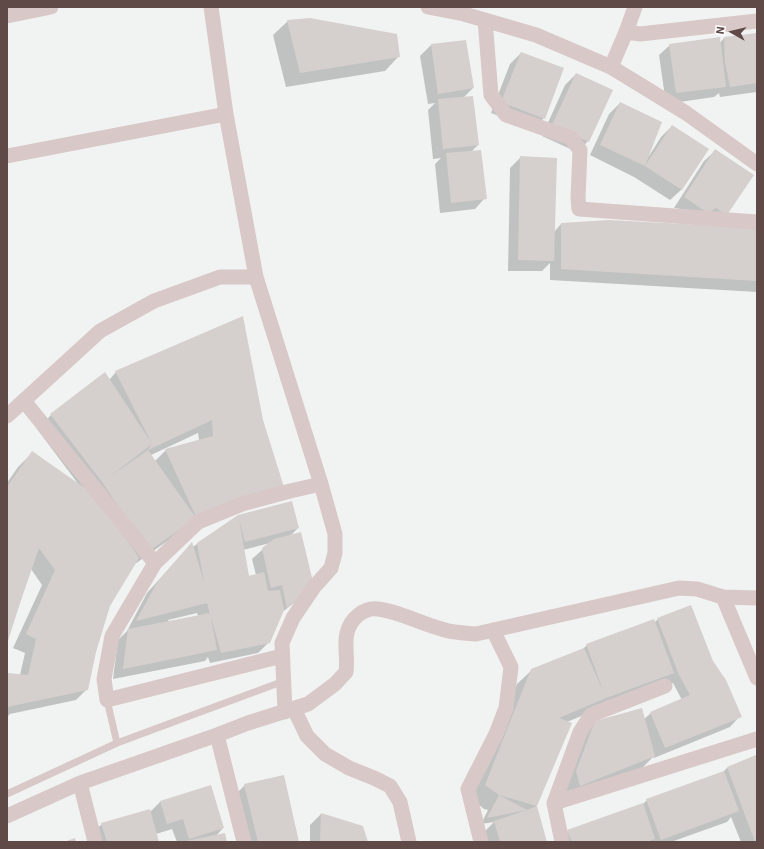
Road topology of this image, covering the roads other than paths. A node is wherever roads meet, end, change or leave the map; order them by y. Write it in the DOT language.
graph roads {
  1 [pos="51,7"];
  2 [pos="211,7"];
  3 [pos="428,7"];
  4 [pos="635,7"];
  5 [pos="7,16"];
  6 [pos="484,20"];
  7 [pos="757,20"];
  8 [pos="626,32"];
  9 [pos="611,67"];
  10 [pos="226,114"];
  11 [pos="7,156"];
  12 [pos="757,164"];
  13 [pos="757,222"];
  14 [pos="256,277"];
  15 [pos="24,402"];
  16 [pos="7,416"];
  17 [pos="321,484"];
  18 [pos="155,563"];
  19 [pos="724,597"];
  20 [pos="757,598"];
  21 [pos="493,630"];
  22 [pos="282,656"];
  23 [pos="757,678"];
  24 [pos="284,681"];
  25 [pos="665,686"];
  26 [pos="106,700"];
  27 [pos="290,710"];
  28 [pos="217,735"];
  29 [pos="757,739"];
  30 [pos="117,743"];
  31 [pos="80,783"];
  32 [pos="7,794"];
  33 [pos="554,803"];
  34 [pos="7,816"];
  35 [pos="95,842"];
  36 [pos="244,842"];
  37 [pos="409,842"];
  38 [pos="481,842"];
  39 [pos="562,842"];
  1 -- 5 [label="street"];
  2 -- 10 [label="street"];
  3 -- 6 [label="street"];
  4 -- 8 [label="street"];
  6 -- 9 [label="street"];
  6 -- 13 [label="street"];
  7 -- 8 [label="street"];
  8 -- 9 [label="street"];
  9 -- 12 [label="street"];
  10 -- 11 [label="street"];
  10 -- 14 [label="street"];
  14 -- 15 [label="street"];
  14 -- 17 [label="street"];
  15 -- 16 [label="street"];
  15 -- 18 [label="street"];
  17 -- 18 [label="street"];
  17 -- 22 [label="street"];
  18 -- 26 [label="street"];
  19 -- 20 [label="street"];
  19 -- 21 [label="street"];
  19 -- 23 [label="street"];
  21 -- 27 [label="street"];
  21 -- 38 [label="street"];
  22 -- 24 [label="street"];
  22 -- 26 [label="street"];
  24 -- 27 [label="street"];
  24 -- 30 [label="lane"];
  25 -- 33 [label="street"];
  26 -- 30 [label="lane"];
  27 -- 28 [label="street"];
  27 -- 37 [label="street"];
  28 -- 31 [label="street"];
  28 -- 36 [label="street"];
  29 -- 33 [label="street"];
  30 -- 32 [label="lane"];
  31 -- 34 [label="street"];
  31 -- 35 [label="street"];
  33 -- 39 [label="street"];
}
